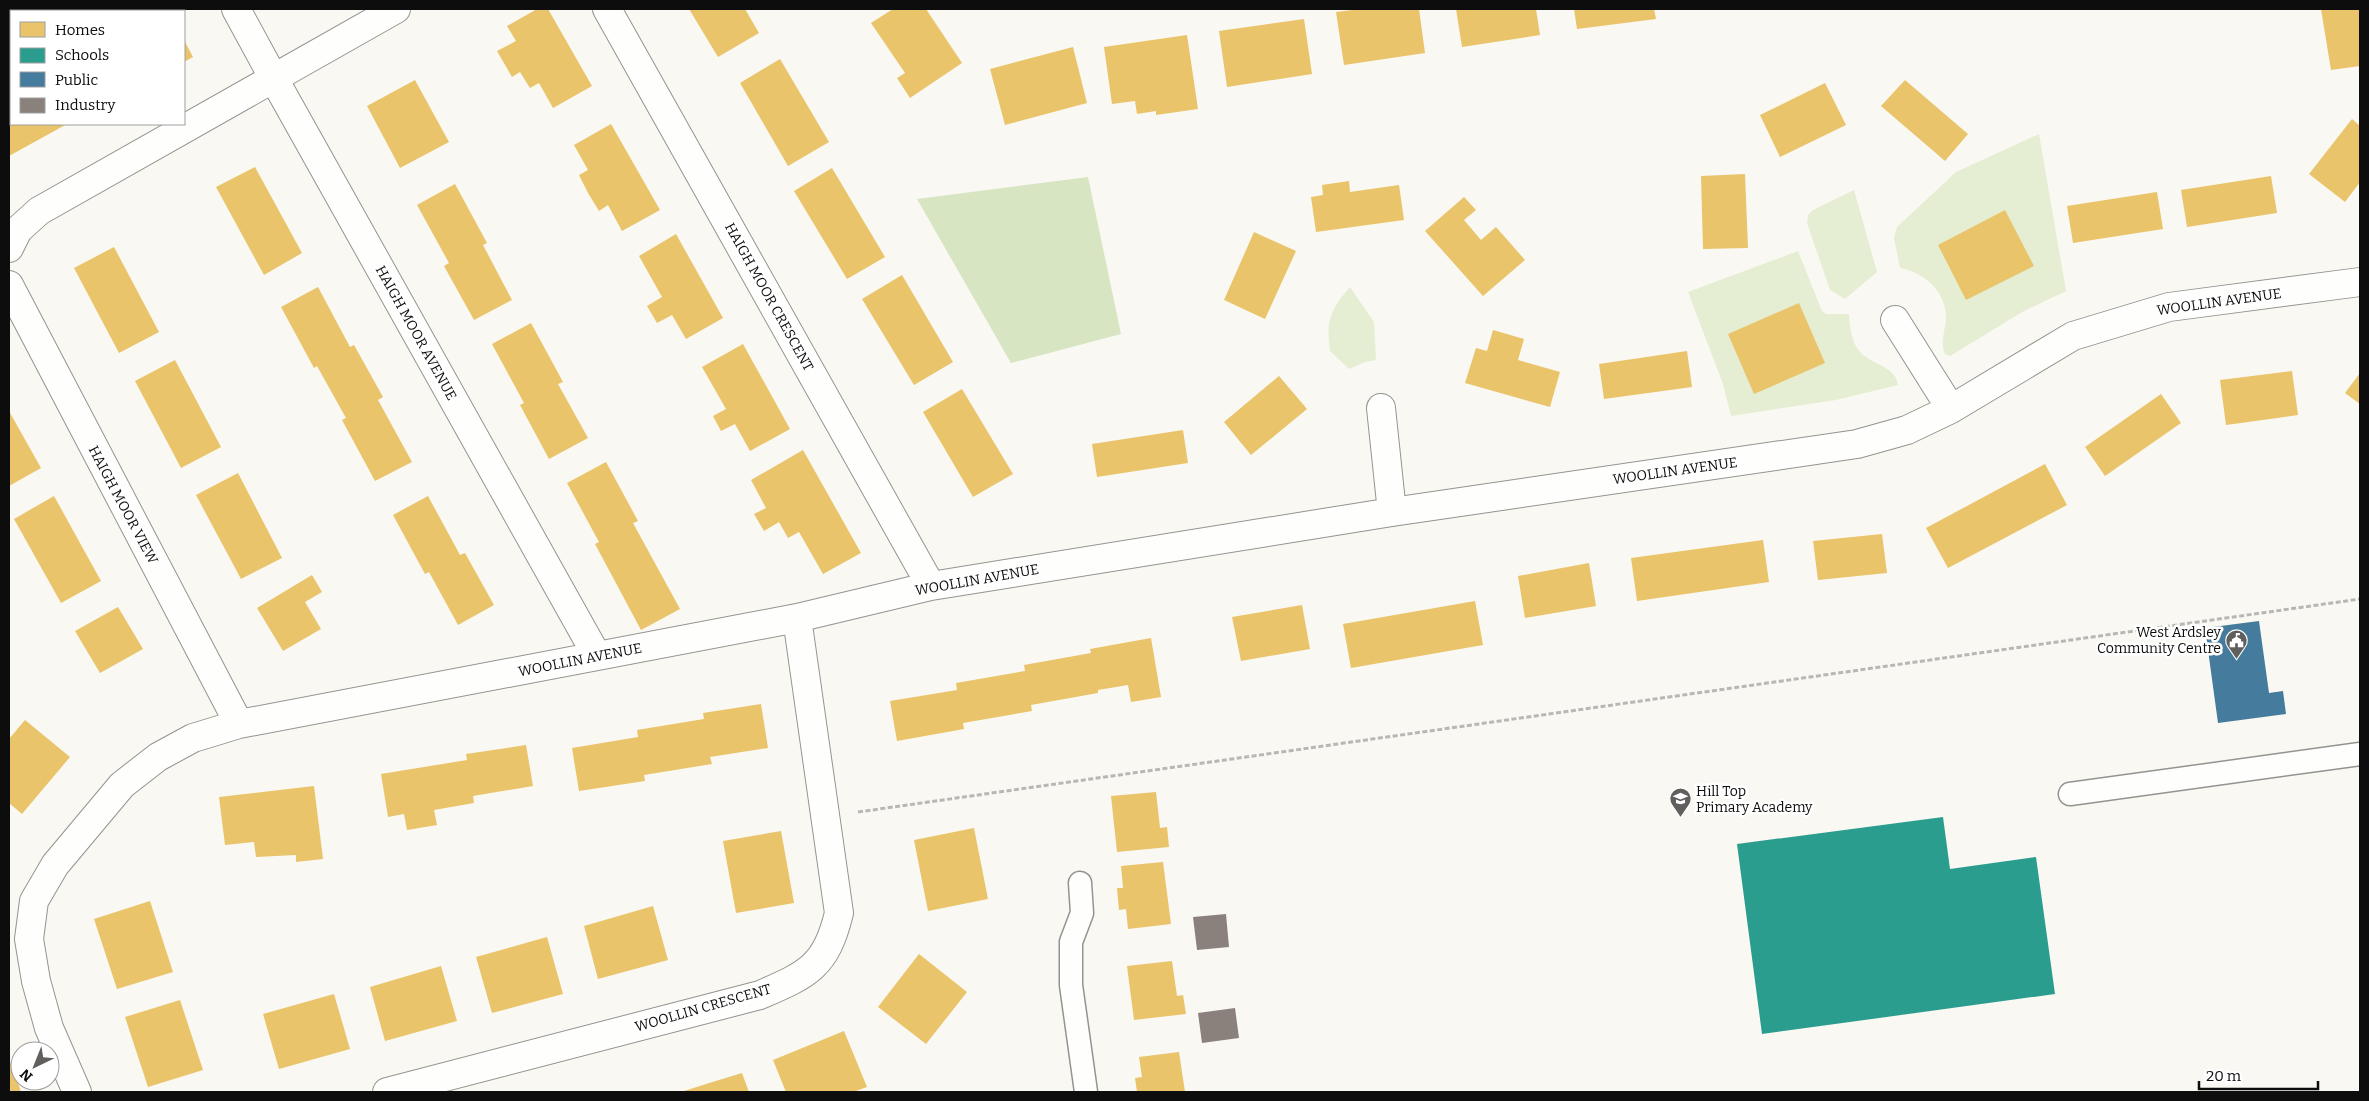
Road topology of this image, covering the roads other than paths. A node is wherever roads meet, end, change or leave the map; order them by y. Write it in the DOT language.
graph roads {
  1 [pos="236,9"];
  2 [pos="396,9"];
  3 [pos="607,9"];
  4 [pos="274,79"];
  5 [pos="9,248"];
  6 [pos="2360,282"];
  7 [pos="9,285"];
  8 [pos="1895,320"];
  9 [pos="1381,408"];
  10 [pos="1951,409"];
  11 [pos="1392,512"];
  12 [pos="932,586"];
  13 [pos="797,618"];
  14 [pos="597,656"];
  15 [pos="239,724"];
  16 [pos="2360,754"];
  17 [pos="2070,794"];
  18 [pos="1080,883"];
  19 [pos="77,1092"];
  20 [pos="387,1092"];
  21 [pos="1086,1092"];
  1 -- 4 [label="street, HAIGH MOOR AVENUE"];
  2 -- 4 [label="street"];
  3 -- 12 [label="street, HAIGH MOOR CRESCENT"];
  4 -- 5 [label="street"];
  4 -- 14 [label="street, HAIGH MOOR AVENUE"];
  6 -- 10 [label="street, WOOLLIN AVENUE"];
  7 -- 15 [label="street, HAIGH MOOR VIEW"];
  8 -- 10 [label="street"];
  9 -- 11 [label="street"];
  10 -- 11 [label="street, WOOLLIN AVENUE"];
  11 -- 12 [label="street, WOOLLIN AVENUE"];
  12 -- 13 [label="street, WOOLLIN AVENUE"];
  13 -- 14 [label="street, WOOLLIN AVENUE"];
  13 -- 20 [label="street, WOOLLIN CRESCENT"];
  14 -- 15 [label="street, WOOLLIN AVENUE"];
  15 -- 19 [label="street, WOOLLIN AVENUE"];
  16 -- 17 [label="lane"];
  18 -- 21 [label="lane"];
}
